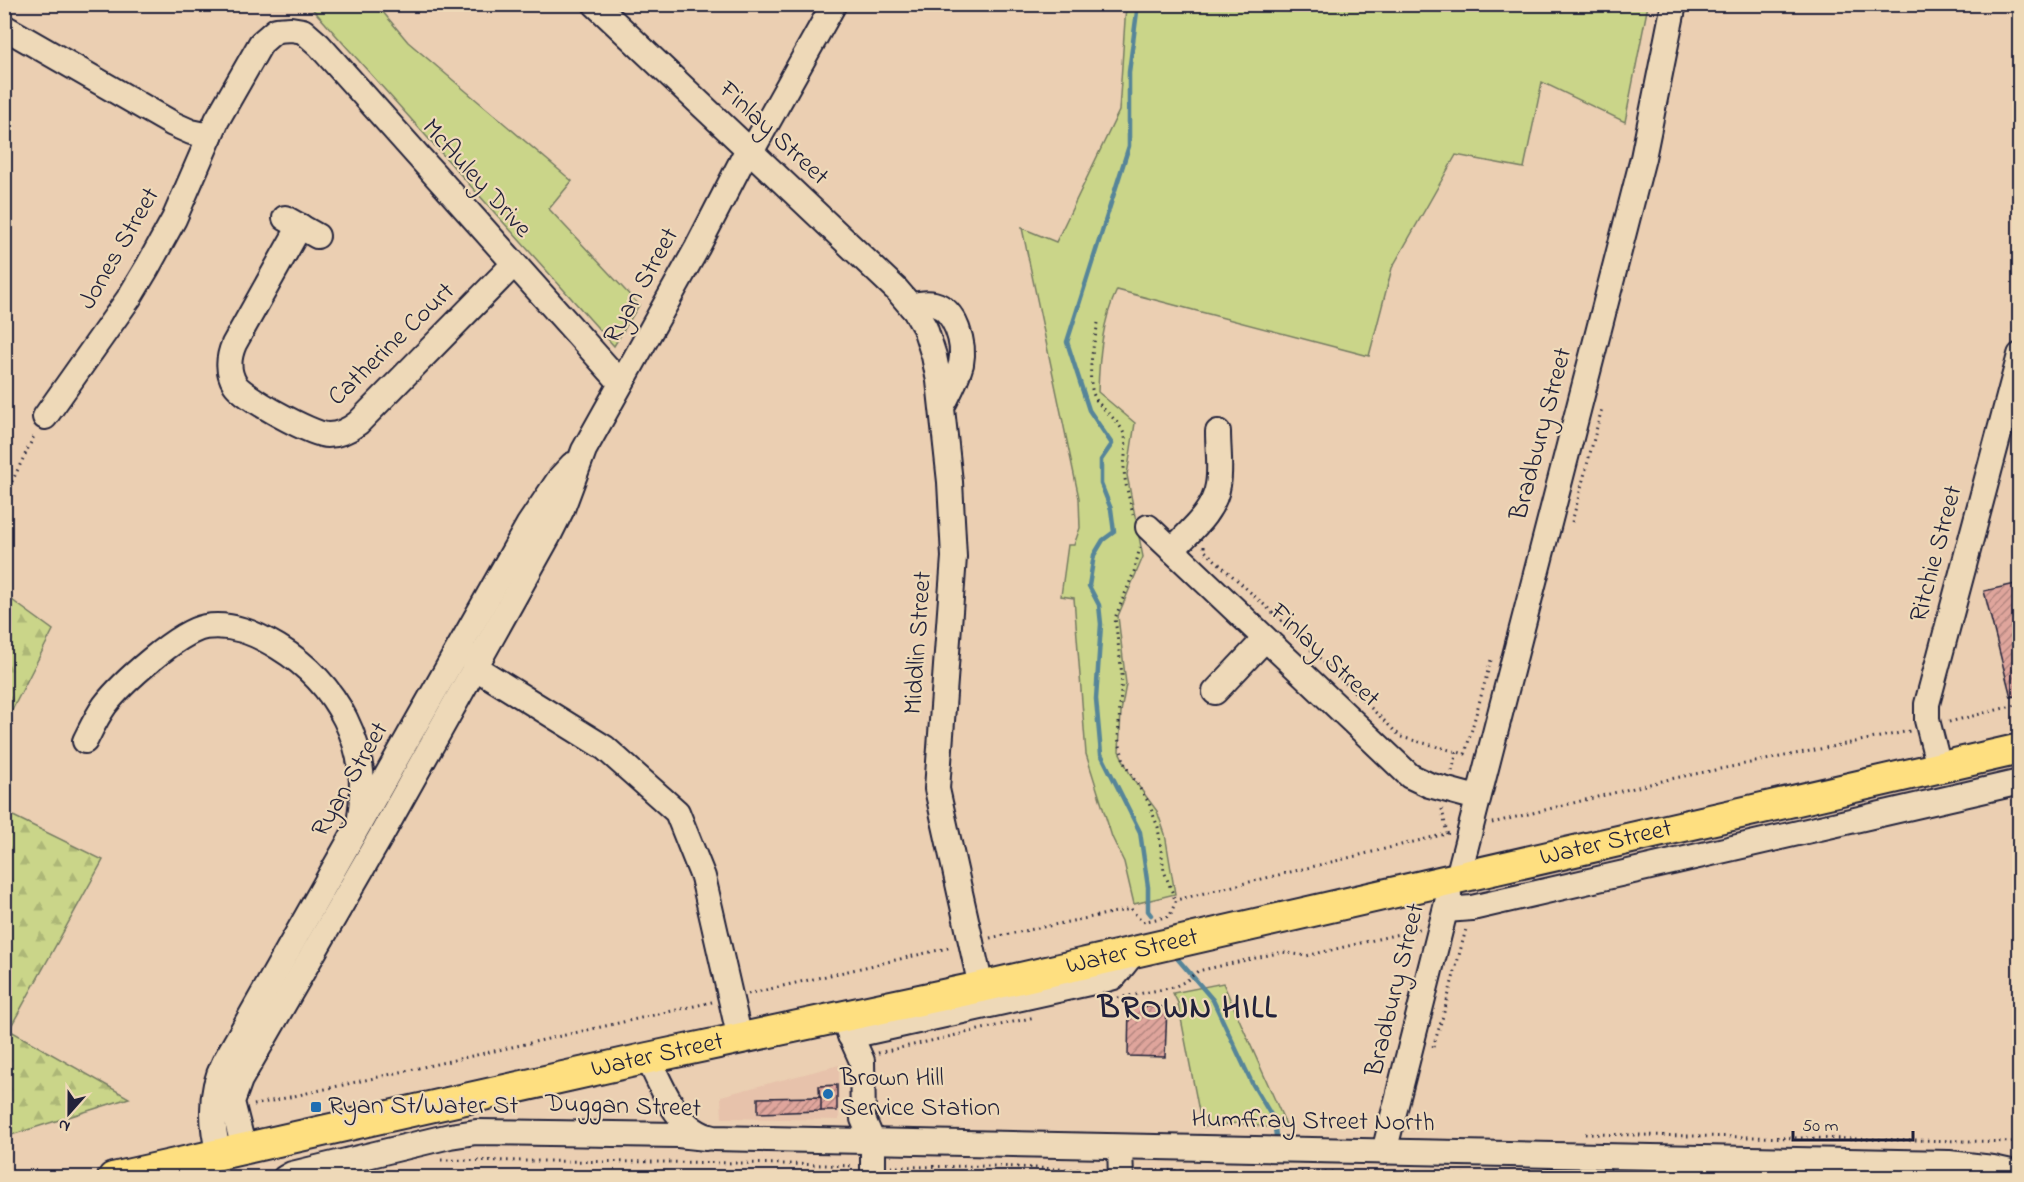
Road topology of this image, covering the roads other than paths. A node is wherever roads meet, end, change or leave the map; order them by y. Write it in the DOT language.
graph roads {
  1 [pos="595,4"];
  2 [pos="834,4"];
  3 [pos="1674,4"];
  4 [pos="4,27"];
  5 [pos="280,29"];
  6 [pos="210,136"];
  7 [pos="750,151"];
  8 [pos="301,227"];
  9 [pos="514,264"];
  10 [pos="910,306"];
  11 [pos="2019,355"];
  12 [pos="621,383"];
  13 [pos="45,417"];
  14 [pos="1218,432"];
  15 [pos="546,517"];
  16 [pos="1140,529"];
  17 [pos="1172,550"];
  18 [pos="1265,639"];
  19 [pos="458,650"];
  20 [pos="476,668"];
  21 [pos="1215,692"];
  22 [pos="353,735"];
  23 [pos="85,741"];
  24 [pos="402,749"];
  25 [pos="2018,759"];
  26 [pos="1939,767"];
  27 [pos="2019,782"];
  28 [pos="1477,798"];
  29 [pos="1784,802"];
  30 [pos="1696,823"];
  31 [pos="356,829"];
  32 [pos="1791,834"];
  33 [pos="1704,854"];
  34 [pos="1456,878"];
  35 [pos="1444,917"];
  36 [pos="1135,951"];
  37 [pos="981,987"];
  38 [pos="851,1037"];
  39 [pos="740,1039"];
  40 [pos="648,1058"];
  41 [pos="714,1138"];
  42 [pos="873,1142"];
  43 [pos="1120,1147"];
  44 [pos="231,1152"];
  45 [pos="1384,1152"];
  46 [pos="873,1172"];
  47 [pos="2019,1174"];
  48 [pos="1121,1176"];
  49 [pos="113,1178"];
  50 [pos="285,1178"];
  1 -- 7 [label="street, Finlay Street"];
  2 -- 7 [label="street, Ryan Street"];
  3 -- 28 [label="street, Bradbury Street"];
  4 -- 6 [label="street"];
  5 -- 6 [label="street, Jones Street"];
  5 -- 9 [label="street, McAuley Drive"];
  6 -- 13 [label="street, Jones Street"];
  7 -- 10 [label="street, Finlay Street"];
  7 -- 12 [label="street, Ryan Street"];
  8 -- 9 [label="street, Catherine Court"];
  9 -- 12 [label="street, McAuley Drive"];
  10 -- 37 [label="street, Middlin Street"];
  11 -- 26 [label="street, Ritchie Street"];
  12 -- 15 [label="street, Ryan Street"];
  14 -- 17 [label="street"];
  15 -- 19 [label="street, Ryan Street"];
  15 -- 20 [label="street, Ryan Street"];
  16 -- 17 [label="street, Finlay Street"];
  17 -- 18 [label="street, Finlay Street"];
  18 -- 21 [label="street"];
  18 -- 28 [label="street, Finlay Street"];
  19 -- 20 [label="street"];
  19 -- 24 [label="street, Ryan Street"];
  20 -- 39 [label="street"];
  20 -- 44 [label="street, Ryan Street"];
  22 -- 23 [label="street"];
  22 -- 24 [label="street"];
  22 -- 31 [label="street"];
  24 -- 31 [label="street, Ryan Street"];
  25 -- 26 [label="main road, Water Street"];
  26 -- 29 [label="main road, Water Street"];
  27 -- 32 [label="street, Water Street"];
  28 -- 34 [label="street, Bradbury Street"];
  29 -- 30 [label="main road, Water Street"];
  29 -- 32 [label="street"];
  30 -- 33 [label="street"];
  30 -- 34 [label="main road, Water Street"];
  31 -- 44 [label="street, Ryan Street"];
  32 -- 33 [label="street, Water Street"];
  33 -- 35 [label="street, Water Street"];
  34 -- 35 [label="street, Bradbury Street"];
  34 -- 36 [label="main road, Water Street"];
  35 -- 45 [label="street, Bradbury Street"];
  36 -- 37 [label="main road, Water Street"];
  36 -- 38 [label="street"];
  37 -- 38 [label="main road, Water Street"];
  38 -- 39 [label="main road, Water Street"];
  38 -- 42 [label="street"];
  39 -- 40 [label="main road, Water Street"];
  40 -- 41 [label="street, Humffray Street North"];
  40 -- 44 [label="main road, Water Street"];
  41 -- 42 [label="street, Humffray Street North"];
  41 -- 50 [label="street, Duggan Street"];
  42 -- 43 [label="street, Humffray Street North"];
  42 -- 46 [label="street"];
  43 -- 45 [label="street, Humffray Street North"];
  43 -- 48 [label="street"];
  44 -- 49 [label="main road, Water Street"];
  45 -- 47 [label="street, Humffray Street North"];
}
